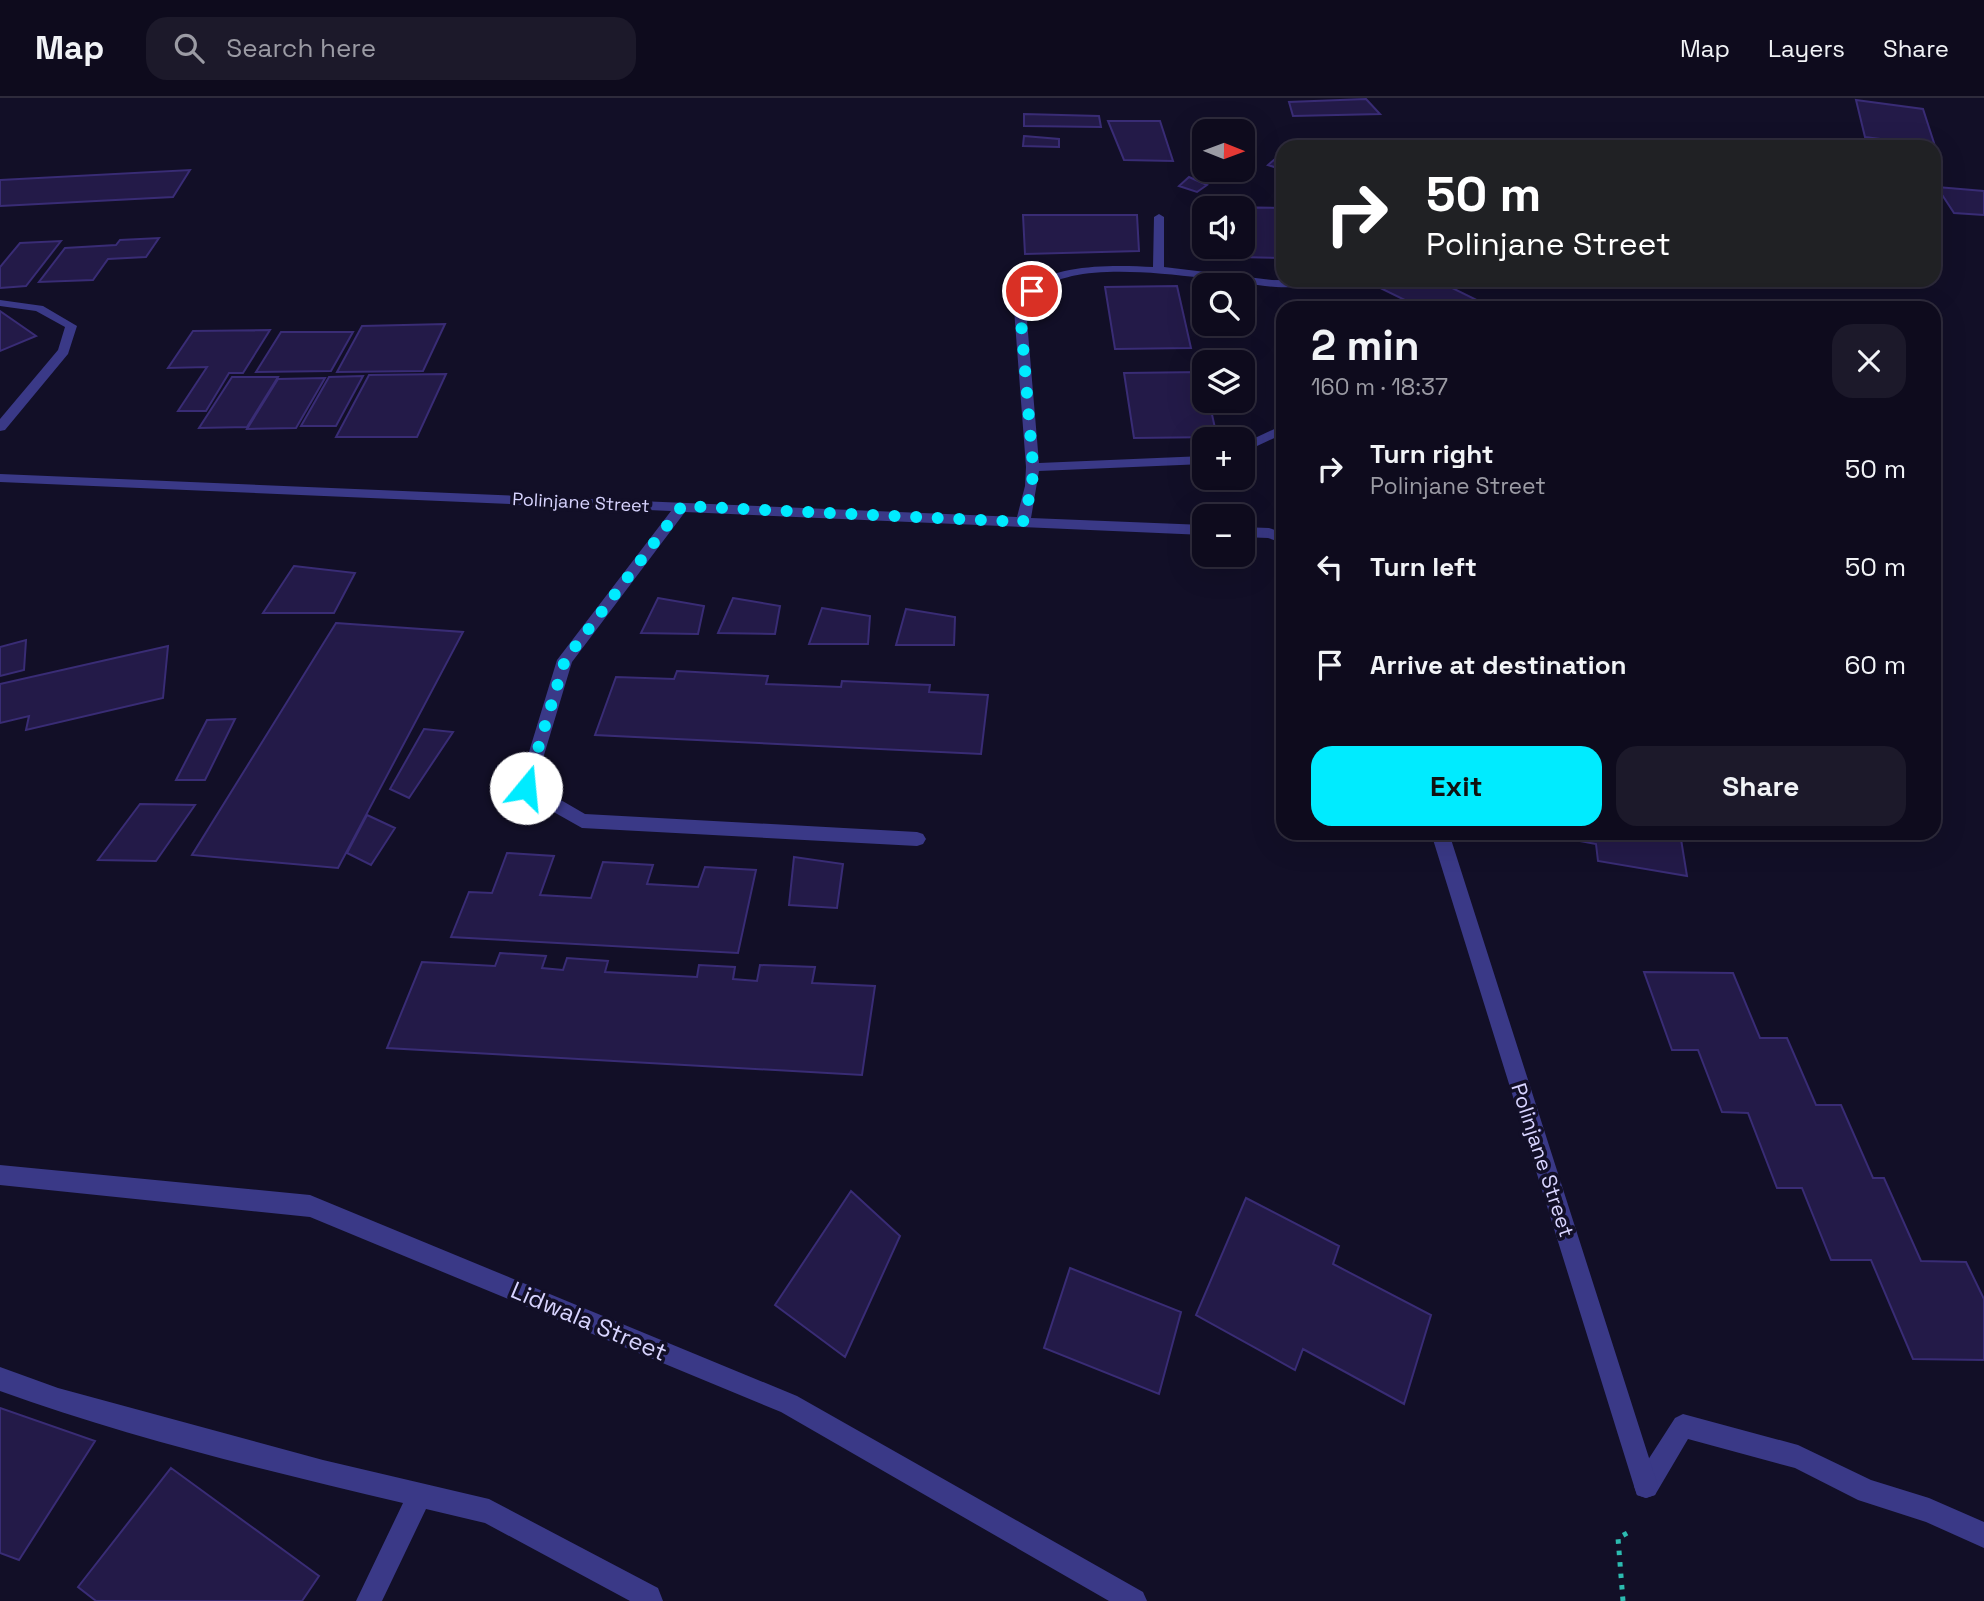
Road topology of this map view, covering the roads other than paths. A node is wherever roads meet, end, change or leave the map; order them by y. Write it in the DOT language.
graph roads {
  1 [pos="1158,217"];
  2 [pos="1158,270"];
  3 [pos="1276,283"];
  4 [pos="0,303"];
  5 [pos="0,427"];
  6 [pos="1276,432"];
  7 [pos="1255,443"];
  8 [pos="1192,460"];
  9 [pos="1033,467"];
  10 [pos="0,478"];
  11 [pos="682,506"];
  12 [pos="1023,522"];
  13 [pos="1192,529"];
  14 [pos="1255,532"];
  15 [pos="1276,536"];
  16 [pos="917,839"];
  17 [pos="1442,840"];
  18 [pos="0,1175"];
  19 [pos="0,1379"];
  20 [pos="420,1494"];
  21 [pos="1984,1535"];
  22 [pos="369,1601"];
  23 [pos="650,1601"];
  24 [pos="1133,1601"];
  1 -- 2 [label="street"];
  2 -- 3 [label="street"];
  2 -- 9 [label="street"];
  4 -- 5 [label="street"];
  6 -- 7 [label="street"];
  8 -- 9 [label="street"];
  9 -- 12 [label="street"];
  10 -- 11 [label="street, Polinjane Street"];
  11 -- 12 [label="street, Polinjane Street"];
  11 -- 16 [label="street"];
  12 -- 13 [label="street, Polinjane Street"];
  14 -- 15 [label="street"];
  17 -- 21 [label="street, Polinjane Street"];
  18 -- 24 [label="street, Lidwala Street"];
  19 -- 20 [label="street"];
  20 -- 22 [label="street"];
  20 -- 23 [label="street"];
}
